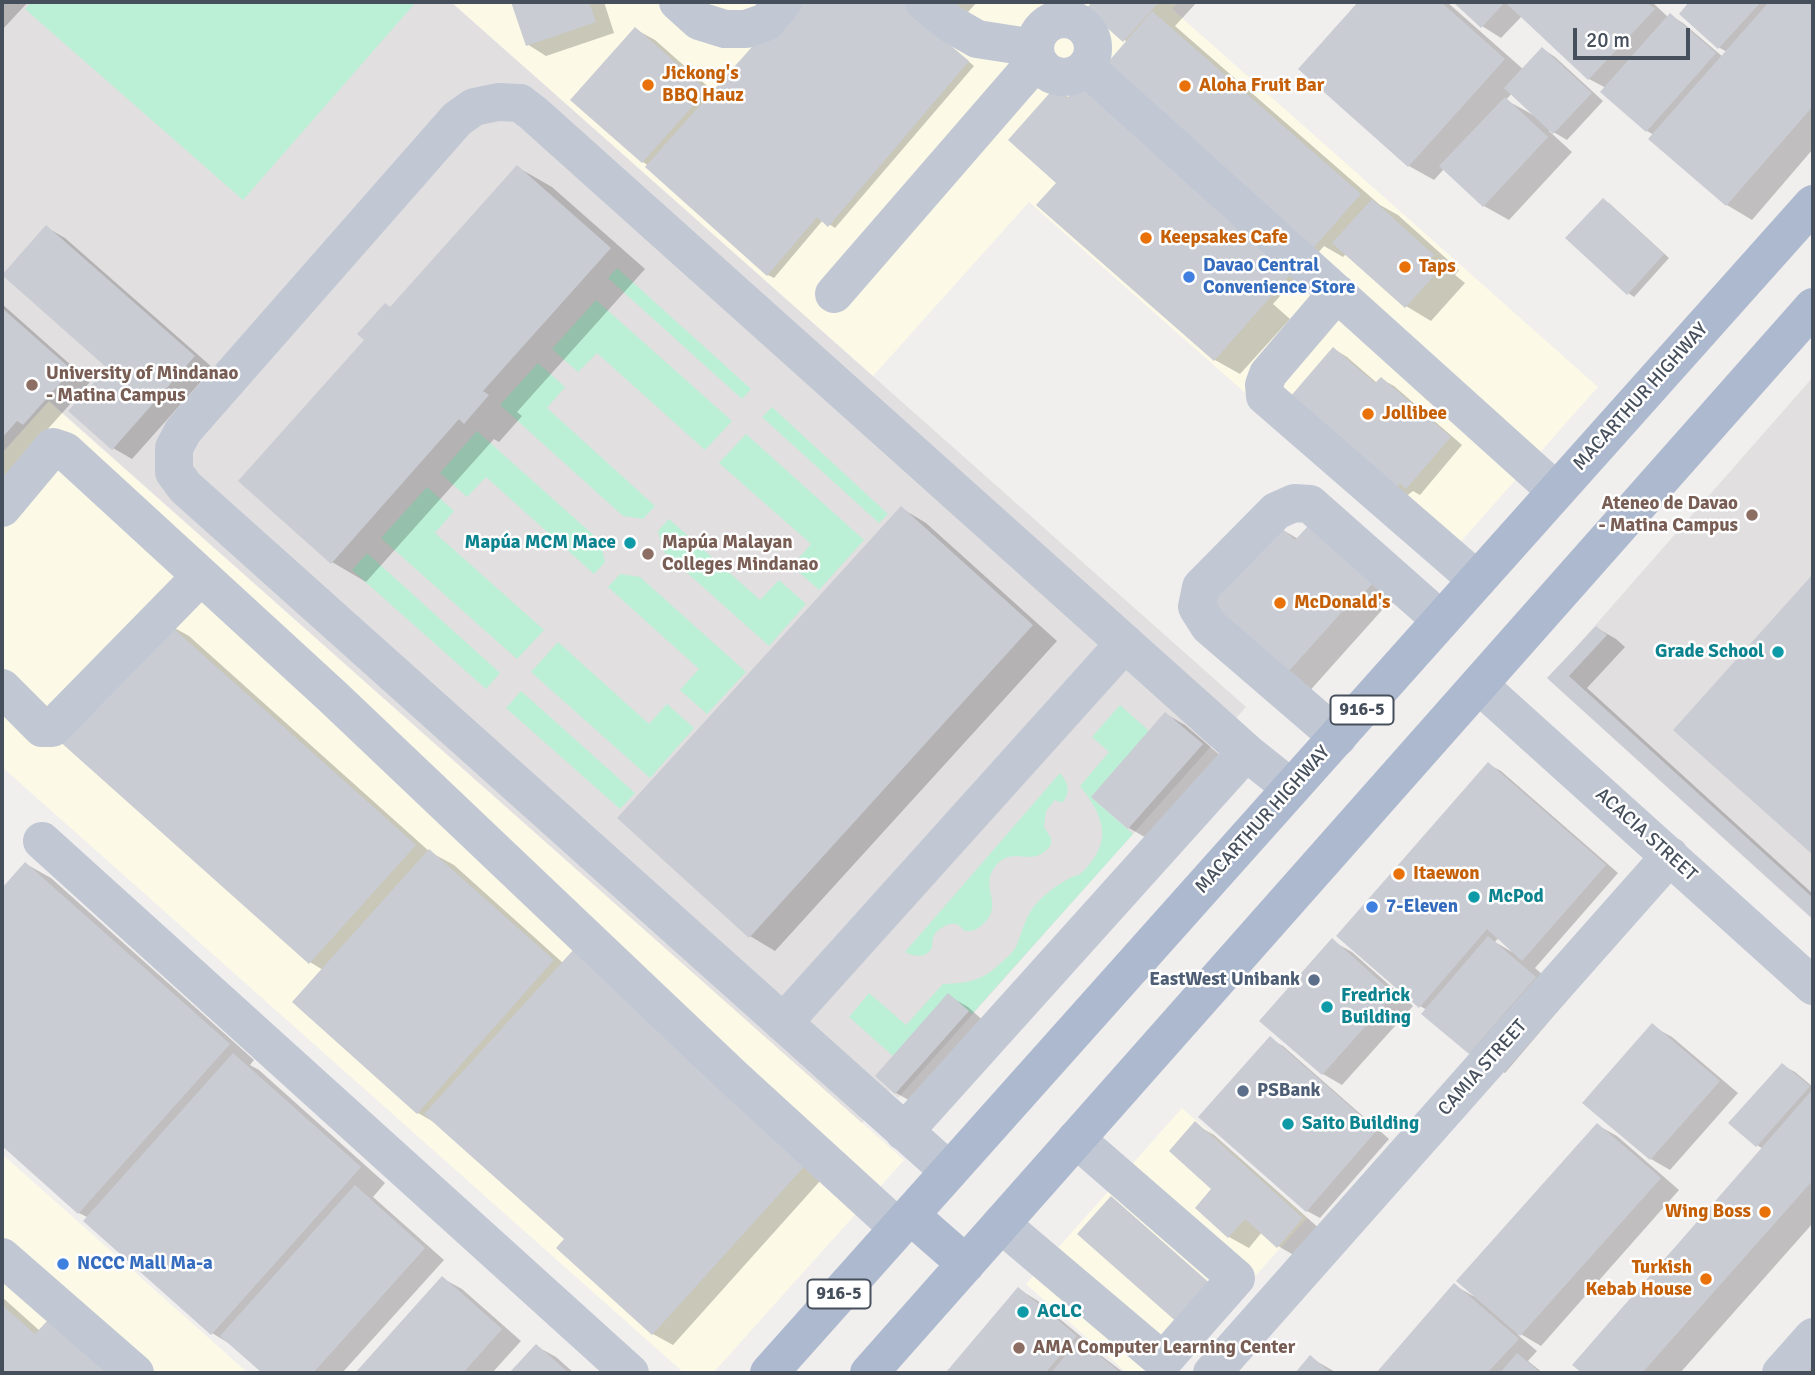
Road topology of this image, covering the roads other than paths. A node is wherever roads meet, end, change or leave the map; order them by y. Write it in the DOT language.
graph roads {
  1 [pos="678,2"];
  2 [pos="783,2"];
  3 [pos="924,2"];
  4 [pos="1045,32"];
  5 [pos="1086,67"];
  6 [pos="1813,204"];
  7 [pos="1337,293"];
  8 [pos="834,294"];
  9 [pos="1813,307"];
  10 [pos="1556,491"];
  11 [pos="2,508"];
  12 [pos="201,576"];
  13 [pos="1477,580"];
  14 [pos="1441,620"];
  15 [pos="1125,643"];
  16 [pos="1479,685"];
  17 [pos="2,688"];
  18 [pos="1338,737"];
  19 [pos="1246,752"];
  20 [pos="1291,788"];
  21 [pos="42,841"];
  22 [pos="1670,856"];
  23 [pos="1813,986"];
  24 [pos="783,1023"];
  25 [pos="904,1132"];
  26 [pos="1076,1139"];
  27 [pos="949,1171"];
  28 [pos="904,1221"];
  29 [pos="1001,1224"];
  30 [pos="2,1257"];
  31 [pos="965,1264"];
  32 [pos="1813,1337"];
  33 [pos="135,1373"];
  34 [pos="630,1373"];
  35 [pos="769,1373"];
  36 [pos="869,1373"];
  37 [pos="1212,1373"];
  38 [pos="1781,1373"];
  1 -- 2 [label="street"];
  3 -- 4 [label="street"];
  4 -- 5 [label="street"];
  4 -- 5 [label="street"];
  4 -- 8 [label="street"];
  5 -- 7 [label="street"];
  6 -- 10 [label="main road, MACARTHUR HIGHWAY / 916-5"];
  7 -- 10 [label="street"];
  7 -- 13 [label="street"];
  9 -- 16 [label="main road"];
  10 -- 13 [label="main road, MACARTHUR HIGHWAY / 916-5"];
  11 -- 12 [label="street"];
  12 -- 17 [label="street"];
  12 -- 28 [label="street"];
  13 -- 14 [label="main road, MACARTHUR HIGHWAY / 916-5"];
  14 -- 18 [label="main road, MACARTHUR HIGHWAY / 916-5"];
  14 -- 18 [label="street"];
  15 -- 19 [label="street"];
  15 -- 24 [label="street"];
  15 -- 24 [label="street"];
  16 -- 22 [label="street, ACACIA STREET"];
  16 -- 26 [label="main road"];
  18 -- 20 [label="main road, MACARTHUR HIGHWAY / 916-5"];
  19 -- 20 [label="street"];
  19 -- 25 [label="street"];
  20 -- 27 [label="main road, MACARTHUR HIGHWAY / 916-5"];
  21 -- 34 [label="street"];
  22 -- 23 [label="street, ACACIA STREET"];
  22 -- 37 [label="street, CAMIA STREET"];
  24 -- 25 [label="street"];
  25 -- 27 [label="street"];
  26 -- 29 [label="main road"];
  26 -- 29 [label="street"];
  27 -- 28 [label="main road, MACARTHUR HIGHWAY / 916-5"];
  28 -- 31 [label="main road"];
  28 -- 35 [label="main road, MACARTHUR HIGHWAY / 916-5"];
  29 -- 31 [label="main road"];
  30 -- 33 [label="street"];
  31 -- 36 [label="main road"];
  32 -- 38 [label="street"];
}
